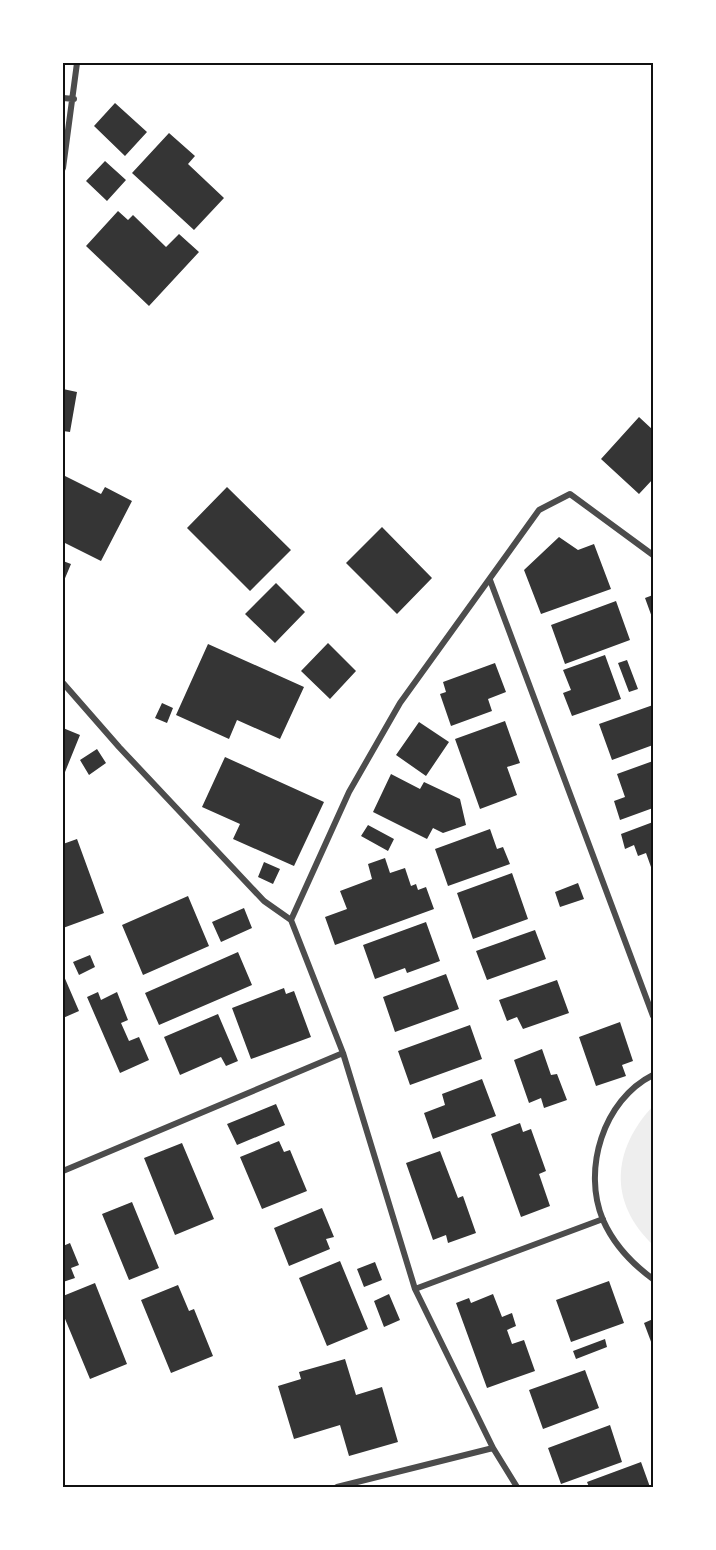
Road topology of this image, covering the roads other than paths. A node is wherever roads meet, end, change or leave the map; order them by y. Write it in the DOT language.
graph roads {
  1 [pos="77,63"];
  2 [pos="63,98"];
  3 [pos="74,99"];
  4 [pos="63,168"];
  5 [pos="653,555"];
  6 [pos="490,580"];
  7 [pos="63,683"];
  8 [pos="291,920"];
  9 [pos="653,1016"];
  10 [pos="343,1053"];
  11 [pos="653,1075"];
  12 [pos="63,1171"];
  13 [pos="603,1219"];
  14 [pos="653,1279"];
  15 [pos="415,1289"];
  16 [pos="493,1448"];
  17 [pos="337,1487"];
  18 [pos="517,1487"];
  1 -- 3 [label="street"];
  2 -- 3 [label="street"];
  3 -- 4 [label="street"];
  5 -- 6 [label="street"];
  6 -- 8 [label="street"];
  6 -- 9 [label="street"];
  7 -- 8 [label="street"];
  8 -- 10 [label="street"];
  10 -- 12 [label="street"];
  10 -- 15 [label="street"];
  11 -- 13 [label="street"];
  13 -- 14 [label="street"];
  13 -- 15 [label="street"];
  15 -- 16 [label="street"];
  16 -- 17 [label="street"];
  16 -- 18 [label="street"];
}
